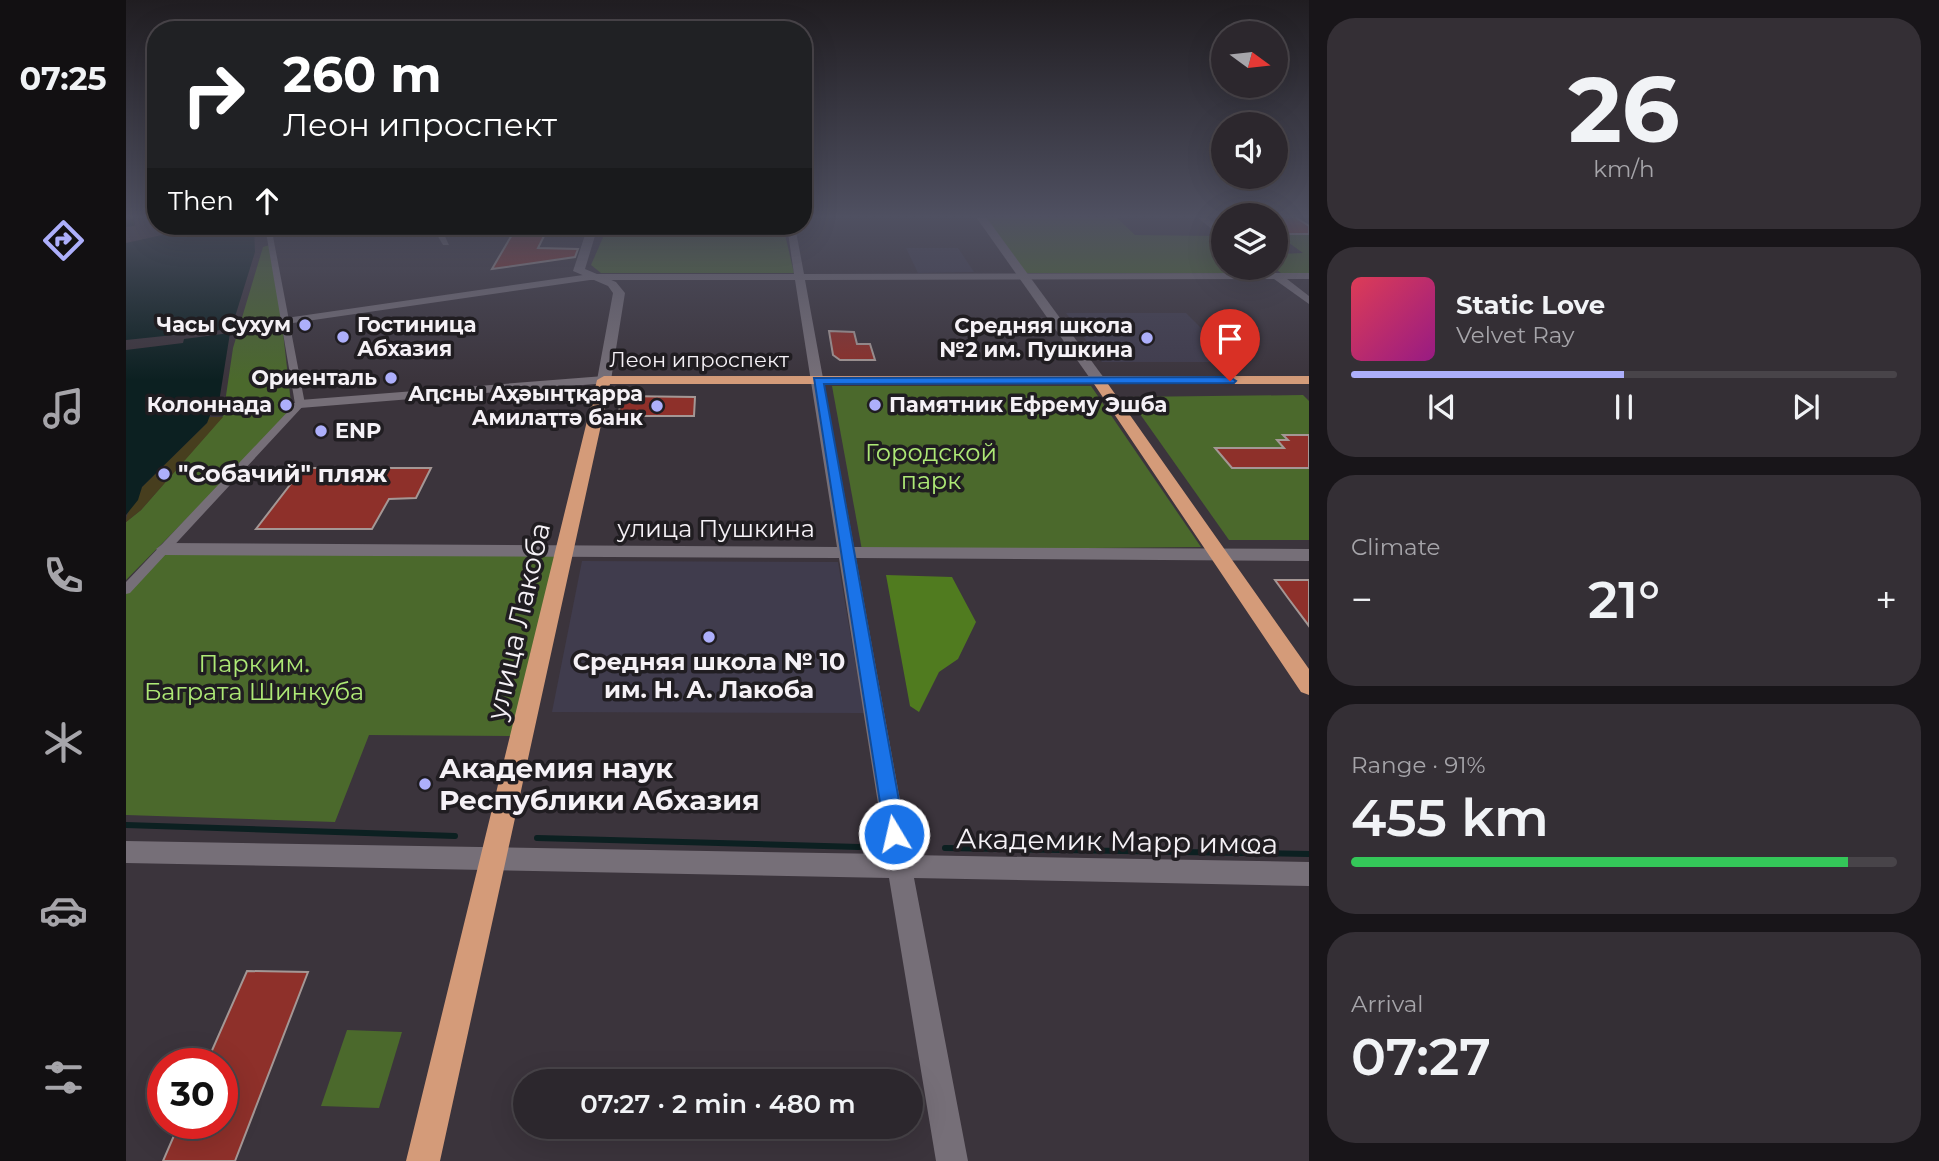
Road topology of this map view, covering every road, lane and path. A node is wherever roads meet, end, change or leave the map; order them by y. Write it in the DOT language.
graph roads {
  1 [pos="277,271"];
  2 [pos="579,271"];
  3 [pos="799,271"];
  4 [pos="1020,271"];
  5 [pos="1023,275"];
  6 [pos="800,276"];
  7 [pos="1211,276"];
  8 [pos="1288,276"];
  9 [pos="1309,276"];
  10 [pos="590,277"];
  11 [pos="1282,280"];
  12 [pos="1309,300"];
  13 [pos="286,321"];
  14 [pos="604,380"];
  15 [pos="818,380"];
  16 [pos="1309,380"];
  17 [pos="1099,381"];
  18 [pos="300,404"];
  19 [pos="164,549"];
  20 [pos="564,553"];
  21 [pos="848,554"];
  22 [pos="1218,555"];
  23 [pos="1309,555"];
  24 [pos="126,590"];
  25 [pos="1309,686"];
  26 [pos="126,852"];
  27 [pos="493,860"];
  28 [pos="902,868"];
  29 [pos="1309,874"];
  30 [pos="423,1161"];
  31 [pos="952,1161"];
  1 -- 13 [label="street"];
  2 -- 10 [label="main road"];
  3 -- 6 [label="street"];
  4 -- 5 [label="main road"];
  5 -- 6 [label="street"];
  5 -- 7 [label="street"];
  5 -- 17 [label="main road"];
  6 -- 10 [label="street"];
  6 -- 15 [label="street"];
  8 -- 9 [label="street"];
  10 -- 13 [label="street"];
  10 -- 14 [label="main road"];
  11 -- 12 [label="street"];
  13 -- 18 [label="street"];
  14 -- 15 [label="highway, Леон ипроспект"];
  14 -- 18 [label="street, Леон ипроспект"];
  14 -- 20 [label="highway, улица Лакоба"];
  15 -- 17 [label="highway, Леон ипроспект"];
  15 -- 21 [label="street"];
  16 -- 17 [label="highway, Леон ипроспект"];
  17 -- 22 [label="highway"];
  18 -- 19 [label="street"];
  19 -- 20 [label="street, улица Пушкина"];
  19 -- 24 [label="street"];
  20 -- 21 [label="street, улица Пушкина"];
  20 -- 27 [label="highway, улица Лакоба"];
  21 -- 22 [label="street, улица Пушкина"];
  21 -- 28 [label="street"];
  22 -- 23 [label="street, улица Пушкина"];
  22 -- 25 [label="highway"];
  26 -- 27 [label="street, Академик Марр имҩа"];
  27 -- 28 [label="street, Академик Марр имҩа"];
  27 -- 30 [label="highway, улица Лакоба"];
  28 -- 29 [label="street, Академик Марр имҩа"];
  28 -- 31 [label="street"];
}
